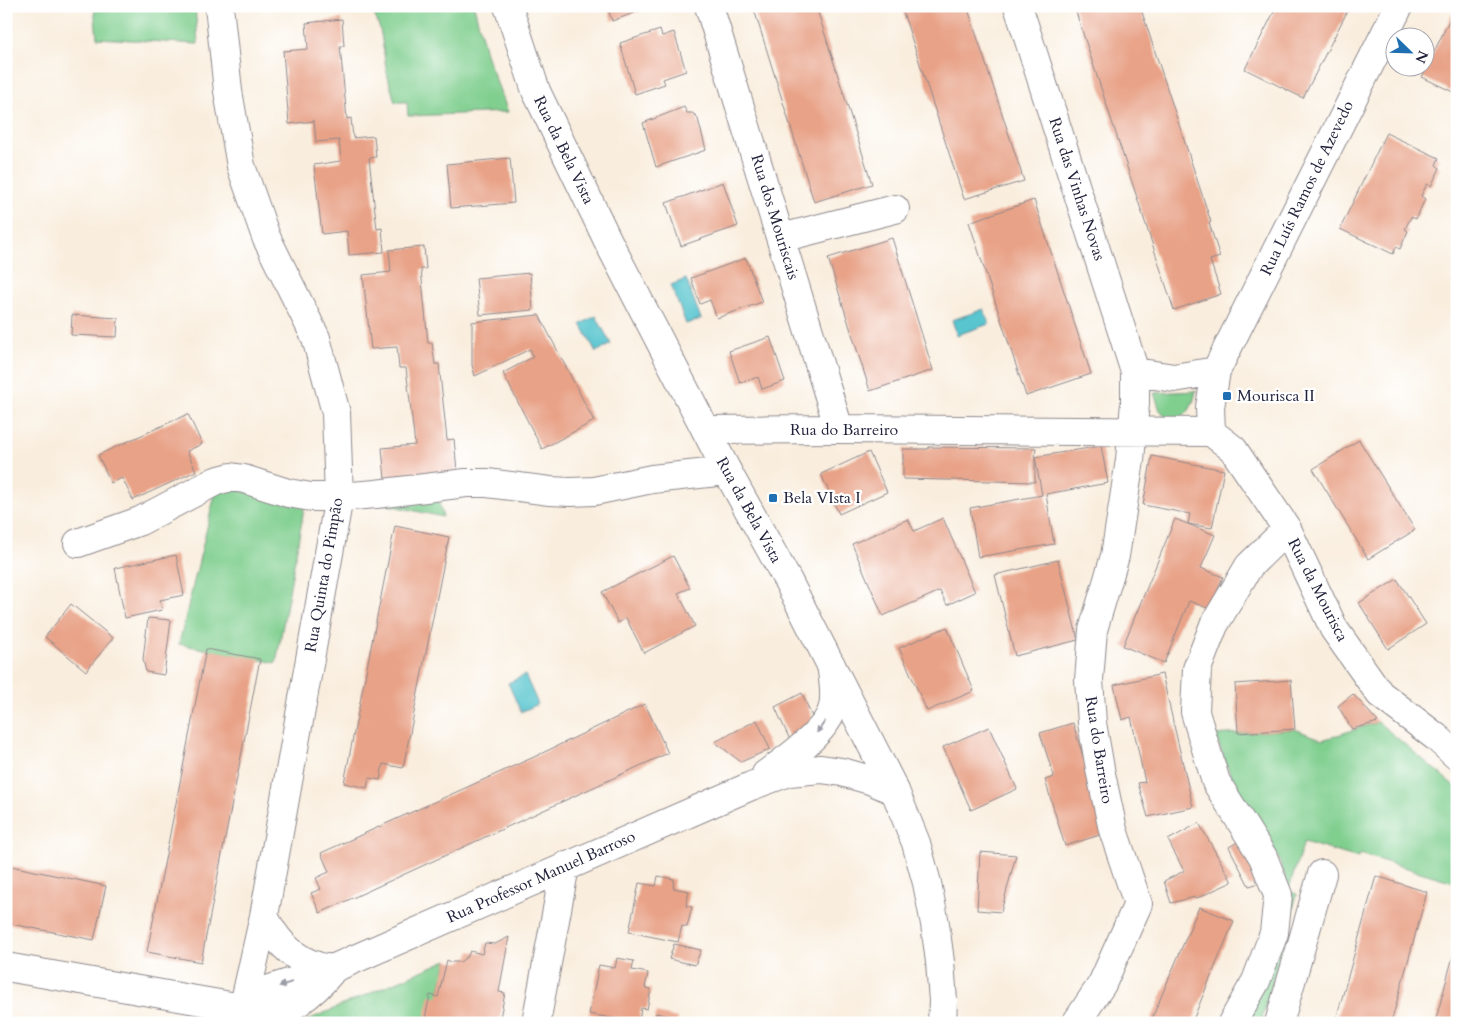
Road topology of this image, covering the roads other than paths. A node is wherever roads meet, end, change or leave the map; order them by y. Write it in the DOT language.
graph roads {
  1 [pos="219,6"];
  2 [pos="709,6"];
  3 [pos="1018,6"];
  4 [pos="1399,6"];
  5 [pos="509,8"];
  6 [pos="895,209"];
  7 [pos="781,238"];
  8 [pos="1216,371"];
  9 [pos="1135,372"];
  10 [pos="839,429"];
  11 [pos="706,430"];
  12 [pos="1132,431"];
  13 [pos="1211,432"];
  14 [pos="727,471"];
  15 [pos="339,497"];
  16 [pos="1287,529"];
  17 [pos="78,543"];
  18 [pos="831,665"];
  19 [pos="1446,741"];
  20 [pos="1457,756"];
  21 [pos="751,786"];
  22 [pos="895,791"];
  23 [pos="565,866"];
  24 [pos="1322,874"];
  25 [pos="264,916"];
  26 [pos="6,967"];
  27 [pos="332,970"];
  28 [pos="241,1016"];
  29 [pos="536,1023"];
  30 [pos="942,1023"];
  31 [pos="1076,1023"];
  32 [pos="1232,1023"];
  33 [pos="1279,1023"];
  1 -- 15 [label="street, Rua Quinta do Pimpão"];
  2 -- 7 [label="street, Rua dos Mouriscais"];
  3 -- 9 [label="street, Rua das Vinhas Novas"];
  4 -- 8 [label="street, Rua Luís Ramos de Azevedo"];
  5 -- 11 [label="street, Rua da Bela Vista"];
  6 -- 7 [label="street"];
  7 -- 10 [label="street, Rua dos Mouriscais"];
  8 -- 9 [label="street"];
  8 -- 13 [label="street, Rua Luís Ramos de Azevedo"];
  9 -- 12 [label="street, Rua das Vinhas Novas"];
  10 -- 11 [label="street, Rua do Barreiro"];
  10 -- 12 [label="street, Rua do Barreiro"];
  11 -- 14 [label="street, Rua da Bela Vista"];
  12 -- 13 [label="street, Rua do Barreiro"];
  12 -- 31 [label="street, Rua do Barreiro"];
  13 -- 16 [label="street, Rua da Mourisca"];
  14 -- 15 [label="street"];
  14 -- 18 [label="street, Rua da Bela Vista"];
  15 -- 17 [label="street"];
  15 -- 25 [label="street, Rua Quinta do Pimpão"];
  16 -- 19 [label="street, Rua da Mourisca"];
  16 -- 32 [label="street"];
  18 -- 21 [label="street, one-way"];
  18 -- 22 [label="street, Rua da Bela Vista"];
  19 -- 20 [label="street, Rua da Mourisca"];
  21 -- 22 [label="street"];
  21 -- 23 [label="street, Rua Professor Manuel Barroso"];
  22 -- 30 [label="street, Rua da Bela Vista"];
  23 -- 27 [label="street, Rua Professor Manuel Barroso"];
  23 -- 29 [label="street"];
  24 -- 33 [label="street"];
  25 -- 27 [label="street"];
  25 -- 28 [label="street, Rua Quinta do Pimpão"];
  26 -- 28 [label="street"];
  27 -- 28 [label="street, Rua Professor Manuel Barroso"];
}
